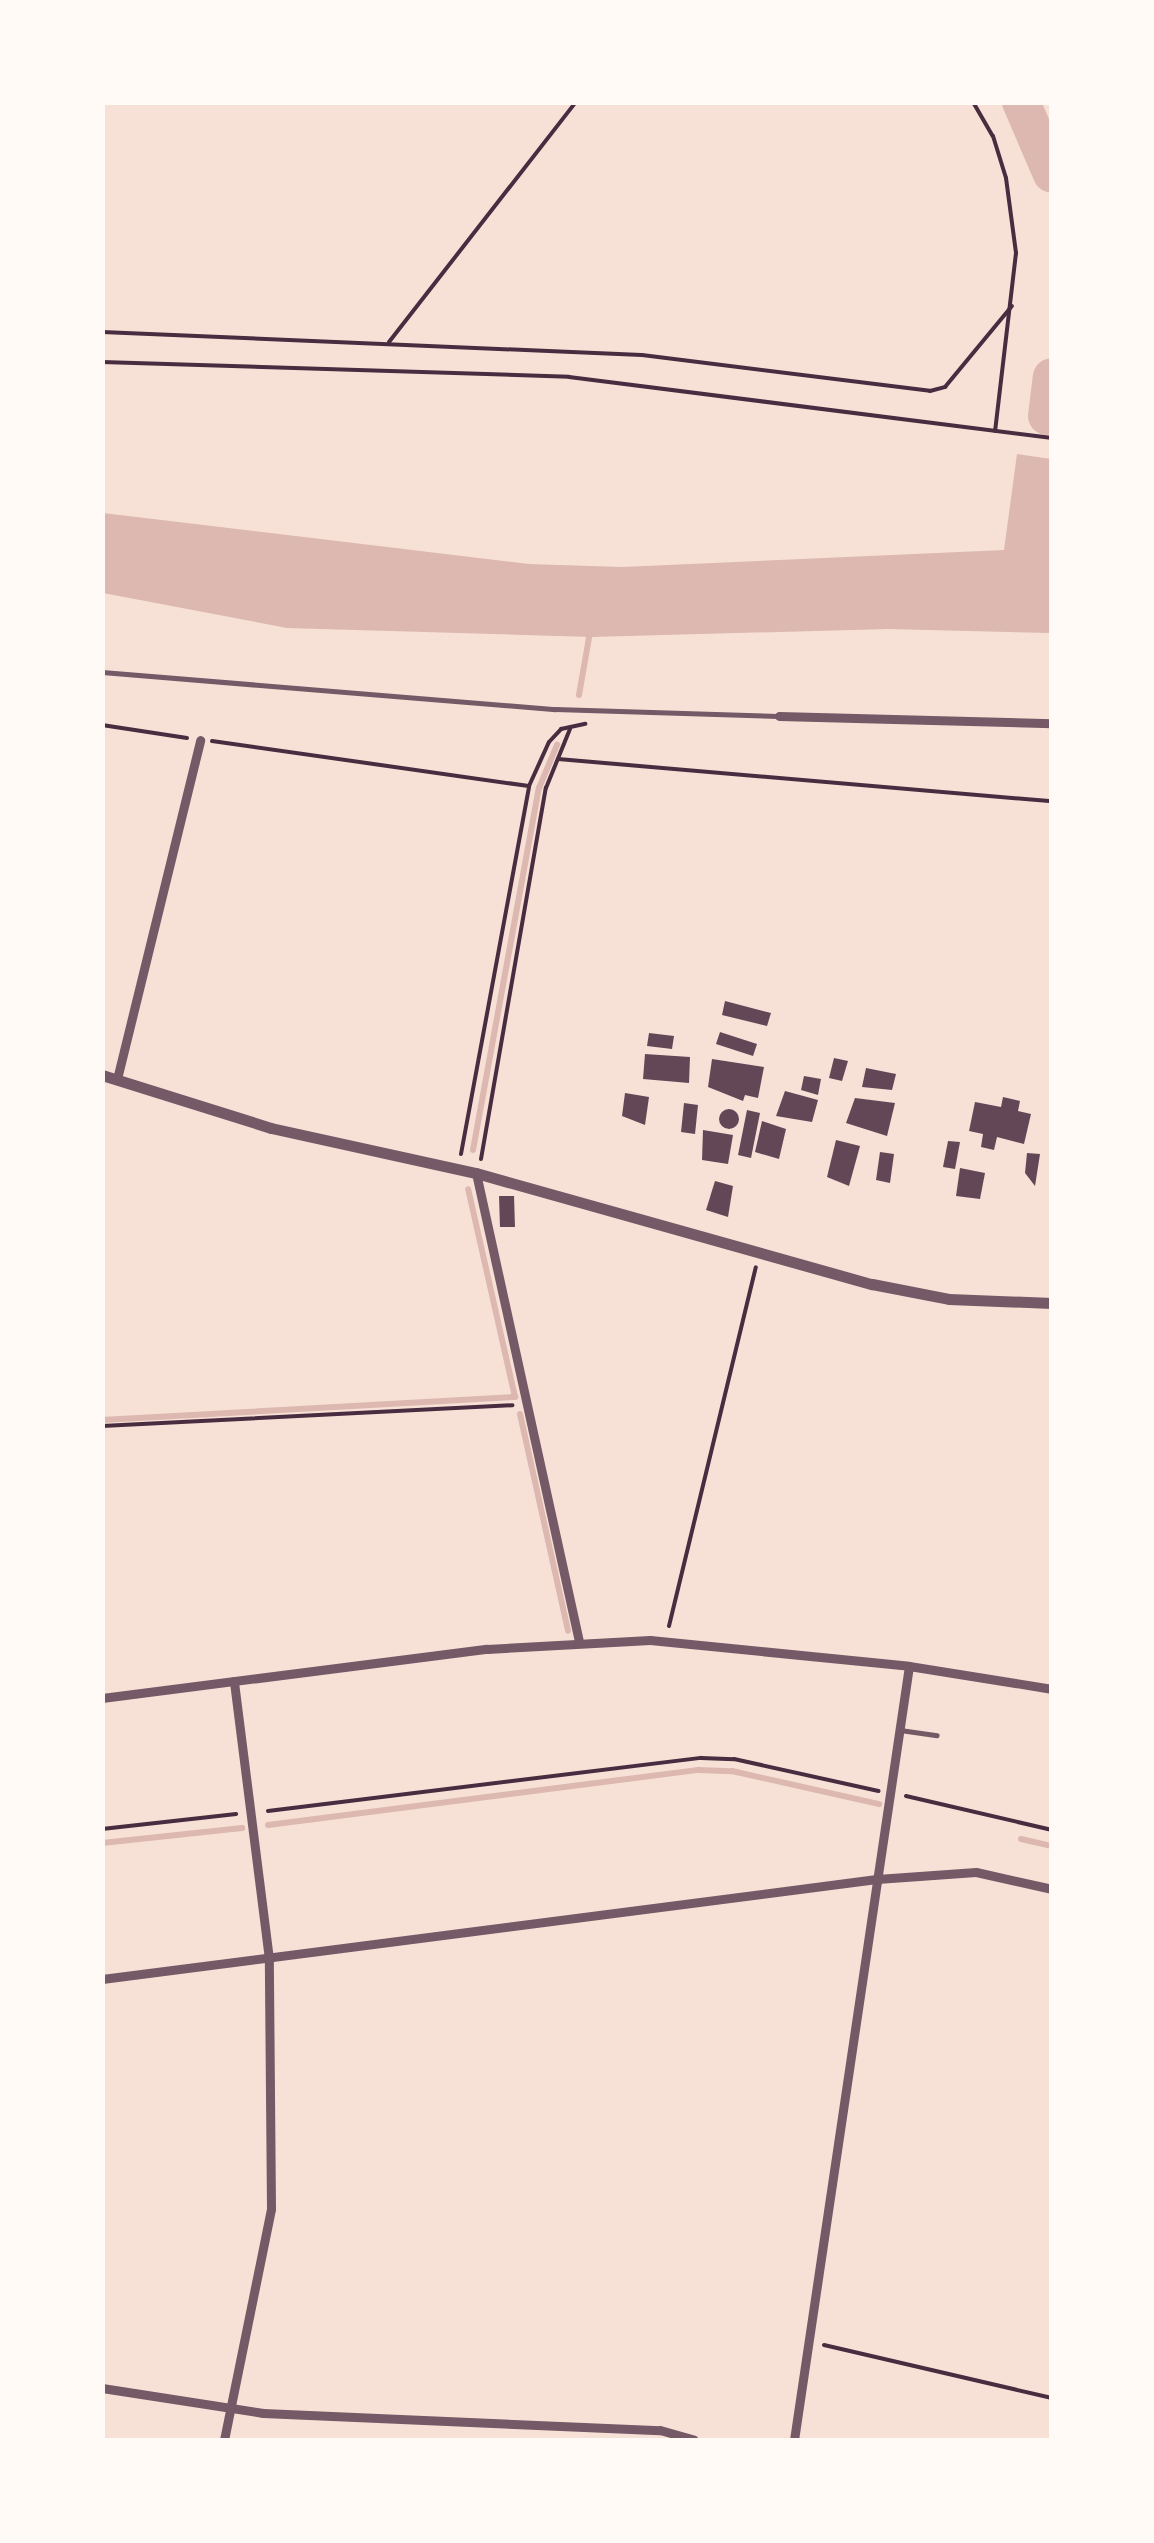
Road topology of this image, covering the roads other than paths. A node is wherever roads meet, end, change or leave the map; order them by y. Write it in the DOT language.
graph roads {
  1 [pos="102,672"];
  2 [pos="779,716"];
  3 [pos="1052,723"];
  4 [pos="200,740"];
  5 [pos="102,1075"];
  6 [pos="116,1080"];
  7 [pos="476,1173"];
  8 [pos="1052,1302"];
  9 [pos="579,1642"];
  10 [pos="909,1666"];
  11 [pos="234,1681"];
  12 [pos="1051,1688"];
  13 [pos="102,1698"];
  14 [pos="900,1730"];
  15 [pos="937,1736"];
  16 [pos="877,1879"];
  17 [pos="1052,1889"];
  18 [pos="269,1960"];
  19 [pos="102,1979"];
  20 [pos="102,2388"];
  21 [pos="230,2408"];
  22 [pos="224,2440"];
  23 [pos="694,2440"];
  24 [pos="794,2440"];
  1 -- 2 [label="lane"];
  2 -- 3 [label="street"];
  4 -- 6 [label="street"];
  5 -- 6 [label="street"];
  6 -- 7 [label="street"];
  7 -- 8 [label="street"];
  7 -- 9 [label="street"];
  9 -- 10 [label="street"];
  9 -- 11 [label="street"];
  10 -- 12 [label="street"];
  10 -- 14 [label="street"];
  11 -- 13 [label="street"];
  11 -- 18 [label="street"];
  14 -- 15 [label="lane"];
  14 -- 16 [label="street"];
  16 -- 17 [label="street"];
  16 -- 18 [label="street"];
  16 -- 24 [label="street"];
  18 -- 19 [label="street"];
  18 -- 21 [label="street"];
  20 -- 21 [label="street"];
  21 -- 22 [label="street"];
  21 -- 23 [label="street"];
}
